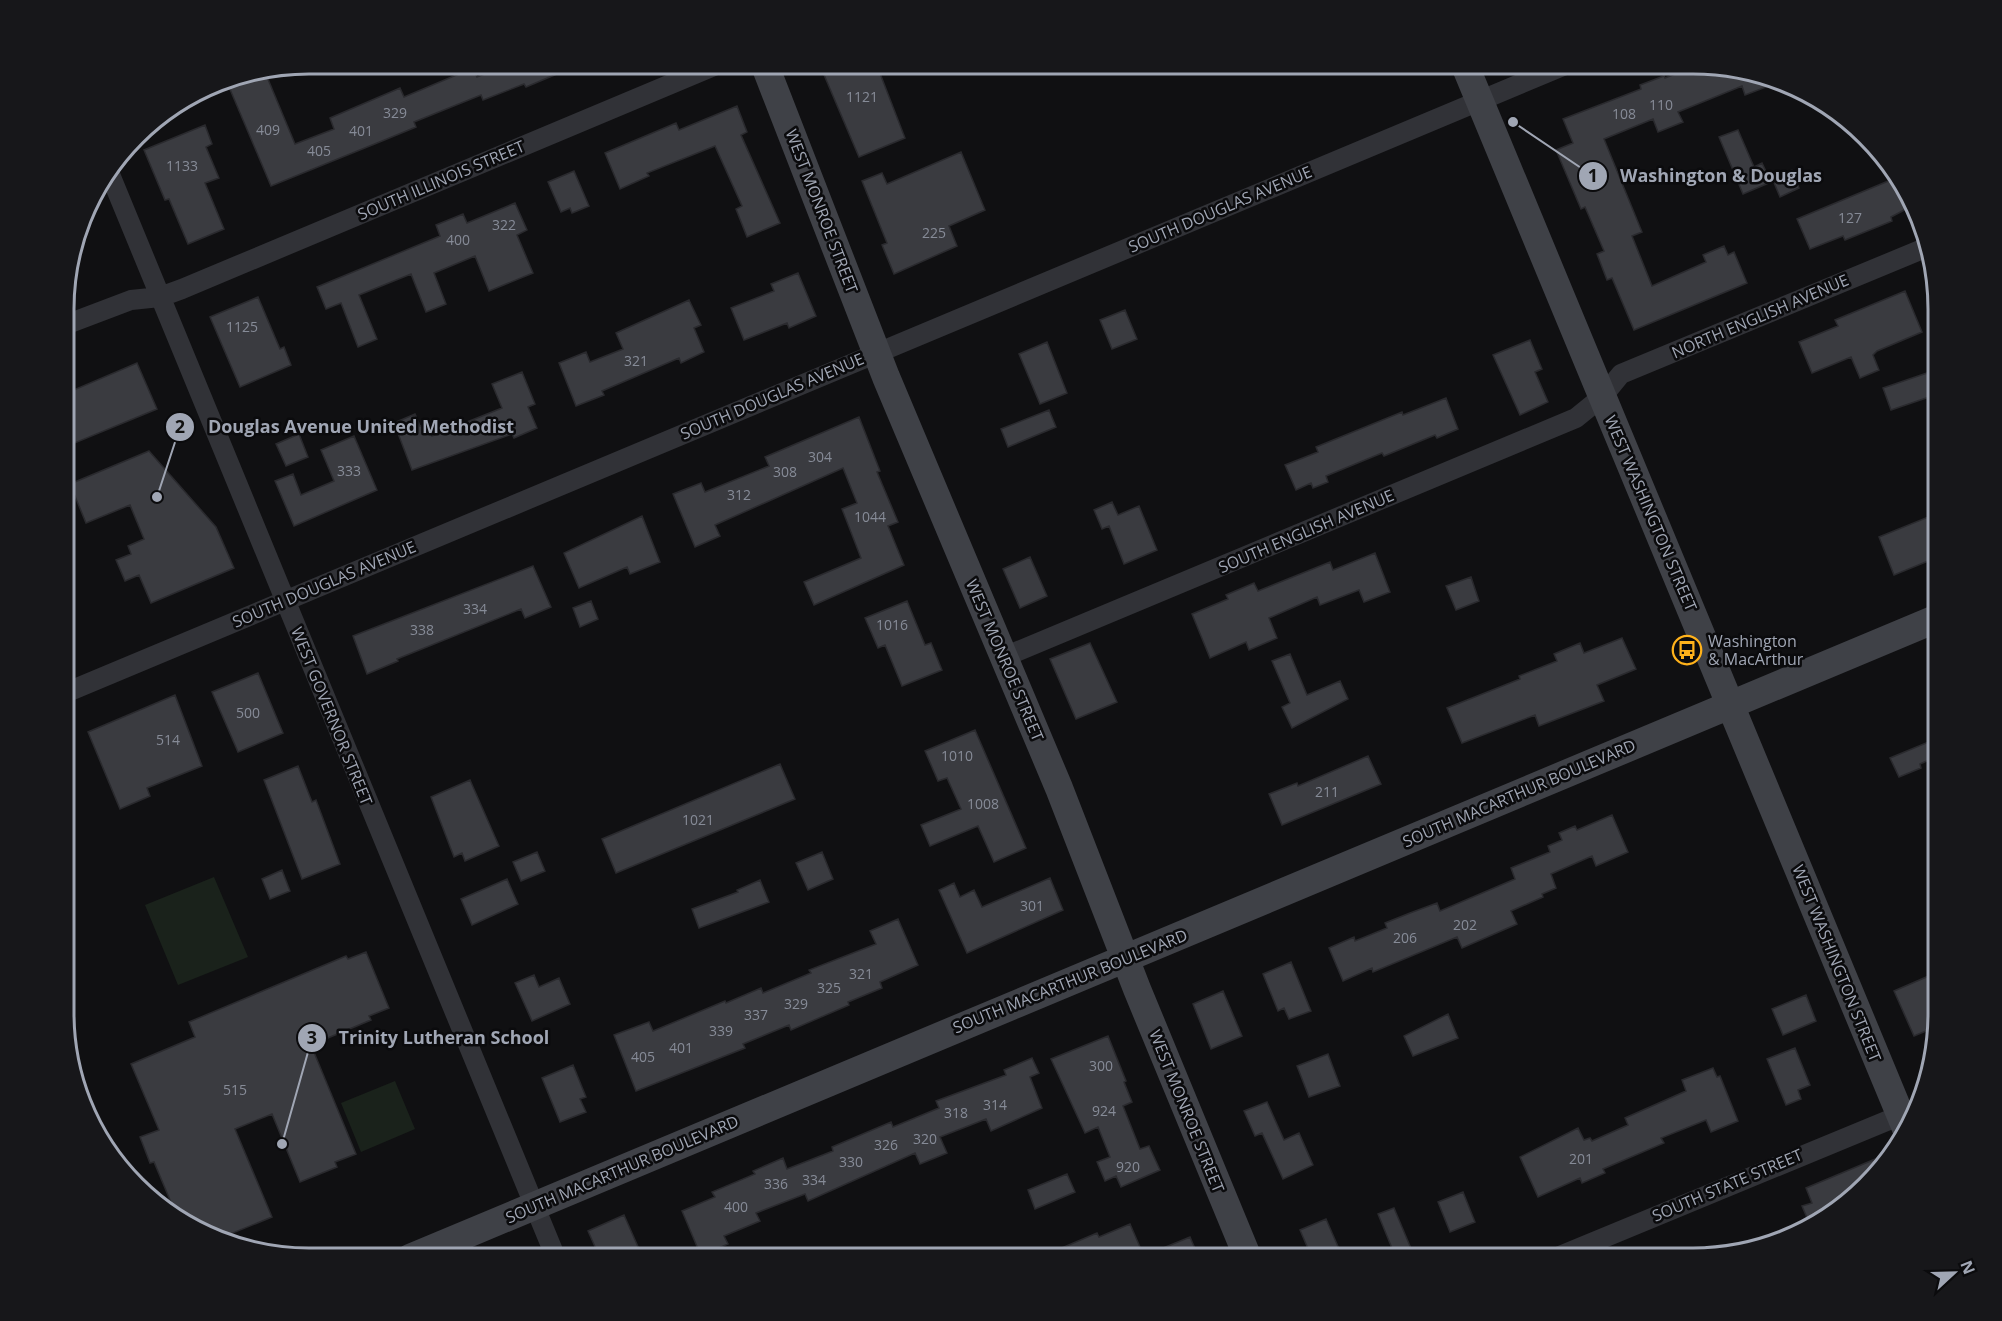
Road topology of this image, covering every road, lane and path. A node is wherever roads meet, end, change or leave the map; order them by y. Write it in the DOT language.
graph roads {
  1 [pos="695,74"];
  2 [pos="768,74"];
  3 [pos="1468,74"];
  4 [pos="1543,74"];
  5 [pos="1479,100"];
  6 [pos="112,180"];
  7 [pos="1921,250"];
  8 [pos="160,297"];
  9 [pos="74,322"];
  10 [pos="877,353"];
  11 [pos="1603,396"];
  12 [pos="284,600"];
  13 [pos="1928,622"];
  14 [pos="1004,657"];
  15 [pos="74,689"];
  16 [pos="1731,705"];
  17 [pos="1125,959"];
  18 [pos="1906,1113"];
  19 [pos="1902,1120"];
  20 [pos="535,1206"];
  21 [pos="434,1248"];
  22 [pos="552,1248"];
  23 [pos="1244,1248"];
  24 [pos="1580,1248"];
  1 -- 8 [label="street, SOUTH ILLINOIS STREET"];
  2 -- 10 [label="street, WEST MONROE STREET"];
  3 -- 5 [label="street, WEST WASHINGTON STREET"];
  4 -- 5 [label="street, SOUTH DOUGLAS AVENUE"];
  5 -- 10 [label="street, SOUTH DOUGLAS AVENUE"];
  5 -- 11 [label="street, WEST WASHINGTON STREET"];
  6 -- 8 [label="street, WEST GOVERNOR STREET"];
  7 -- 11 [label="street, NORTH ENGLISH AVENUE"];
  8 -- 9 [label="street, SOUTH ILLINOIS STREET"];
  8 -- 12 [label="street, WEST GOVERNOR STREET"];
  10 -- 12 [label="street, SOUTH DOUGLAS AVENUE"];
  10 -- 14 [label="street, WEST MONROE STREET"];
  11 -- 14 [label="street, SOUTH ENGLISH AVENUE"];
  11 -- 16 [label="street, WEST WASHINGTON STREET"];
  12 -- 15 [label="street, SOUTH DOUGLAS AVENUE"];
  12 -- 20 [label="street, WEST GOVERNOR STREET"];
  13 -- 16 [label="street, SOUTH MACARTHUR BOULEVARD"];
  14 -- 17 [label="street, WEST MONROE STREET"];
  16 -- 17 [label="street, SOUTH MACARTHUR BOULEVARD"];
  16 -- 18 [label="street, WEST WASHINGTON STREET"];
  17 -- 20 [label="street, SOUTH MACARTHUR BOULEVARD"];
  17 -- 23 [label="street, WEST MONROE STREET"];
  19 -- 24 [label="street, SOUTH STATE STREET"];
  20 -- 21 [label="street, SOUTH MACARTHUR BOULEVARD"];
  20 -- 22 [label="street, WEST GOVERNOR STREET"];
}
